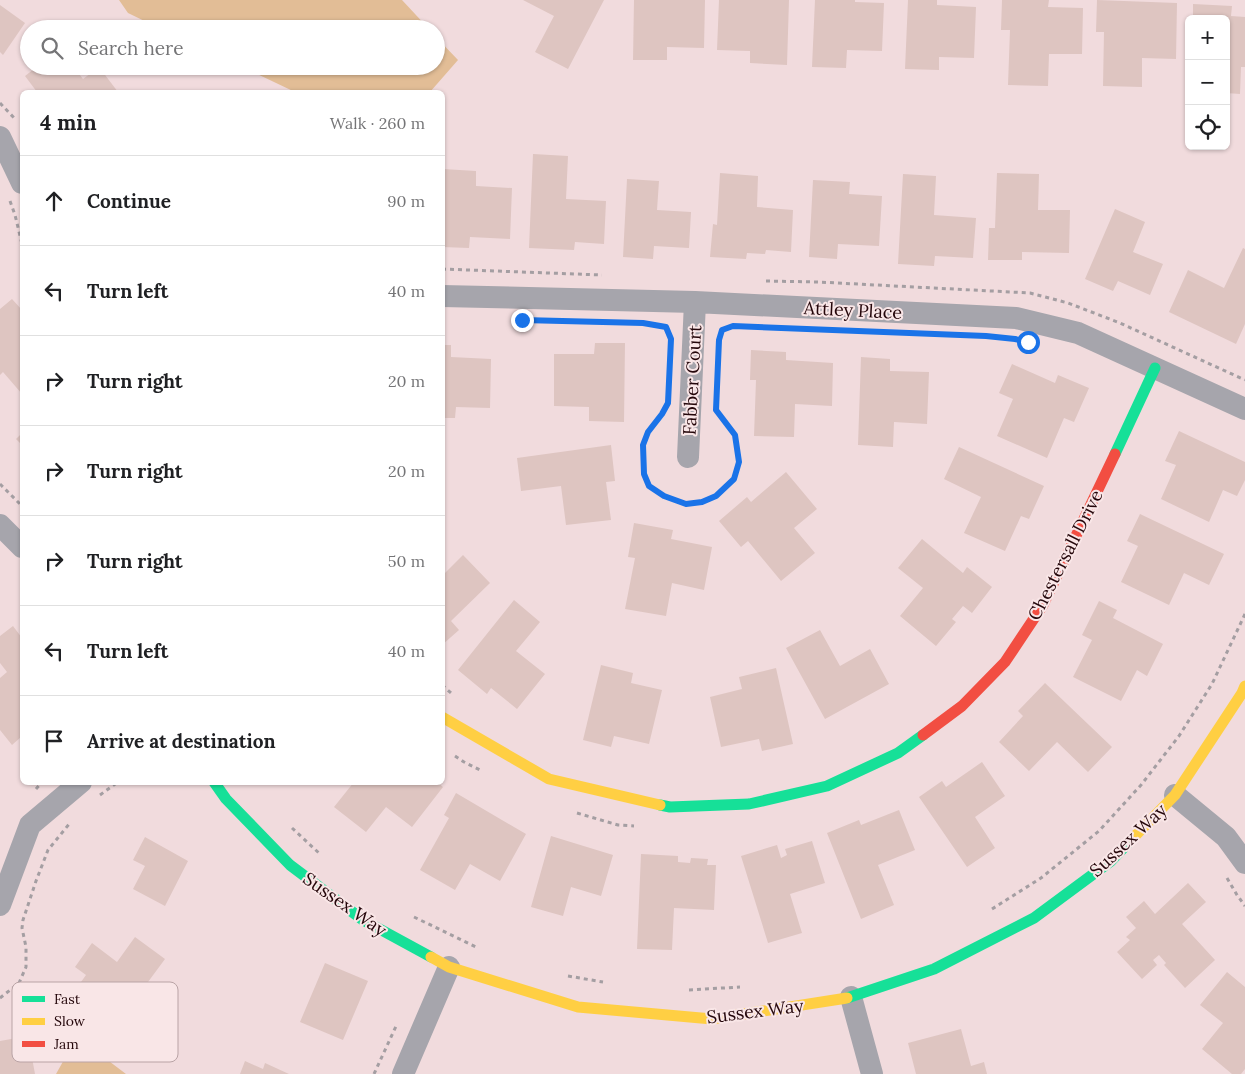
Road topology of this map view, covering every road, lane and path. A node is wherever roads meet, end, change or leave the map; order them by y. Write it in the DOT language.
graph roads {
  1 [pos="0,103"];
  2 [pos="18,122"];
  3 [pos="0,137"];
  4 [pos="16,191"];
  5 [pos="20,236"];
  6 [pos="445,296"];
  7 [pos="695,302"];
  8 [pos="650,324"];
  9 [pos="733,326"];
  10 [pos="671,339"];
  11 [pos="1155,368"];
  12 [pos="668,403"];
  13 [pos="1245,409"];
  14 [pos="688,457"];
  15 [pos="0,484"];
  16 [pos="20,504"];
  17 [pos="0,525"];
  18 [pos="20,545"];
  19 [pos="1245,614"];
  20 [pos="1245,686"];
  21 [pos="445,688"];
  22 [pos="455,696"];
  23 [pos="445,719"];
  24 [pos="450,752"];
  25 [pos="490,776"];
  26 [pos="114,785"];
  27 [pos="216,785"];
  28 [pos="87,791"];
  29 [pos="1175,795"];
  30 [pos="572,812"];
  31 [pos="76,817"];
  32 [pos="638,826"];
  33 [pos="291,827"];
  34 [pos="327,860"];
  35 [pos="1245,863"];
  36 [pos="0,905"];
  37 [pos="408,914"];
  38 [pos="985,914"];
  39 [pos="477,948"];
  40 [pos="449,967"];
  41 [pos="560,974"];
  42 [pos="20,982"];
  43 [pos="608,983"];
  44 [pos="740,987"];
  45 [pos="12,989"];
  46 [pos="684,990"];
  47 [pos="0,998"];
  48 [pos="851,998"];
  49 [pos="397,1024"];
  50 [pos="374,1074"];
  51 [pos="403,1074"];
  52 [pos="872,1074"];
  1 -- 2 [label="path"];
  3 -- 4 [label="street"];
  4 -- 5 [label="path"];
  6 -- 7 [label="street, Attley Place"];
  7 -- 11 [label="street, Attley Place"];
  7 -- 14 [label="street, Fabber Court"];
  8 -- 10 [label="path"];
  9 -- 12 [label="path"];
  11 -- 13 [label="street, Attley Place"];
  11 -- 23 [label="street, Chestersall Drive"];
  15 -- 16 [label="path"];
  17 -- 18 [label="street"];
  19 -- 38 [label="path"];
  20 -- 29 [label="street, Sussex Way"];
  21 -- 22 [label="path"];
  24 -- 25 [label="path"];
  26 -- 28 [label="path"];
  27 -- 40 [label="street, Sussex Way"];
  28 -- 36 [label="street"];
  29 -- 35 [label="street"];
  29 -- 48 [label="street, Sussex Way"];
  30 -- 32 [label="path"];
  31 -- 42 [label="path"];
  33 -- 34 [label="path"];
  37 -- 39 [label="path"];
  40 -- 48 [label="street, Sussex Way"];
  40 -- 51 [label="street"];
  41 -- 43 [label="path"];
  44 -- 46 [label="path"];
  45 -- 47 [label="path"];
  48 -- 52 [label="street"];
  49 -- 50 [label="path"];
}
